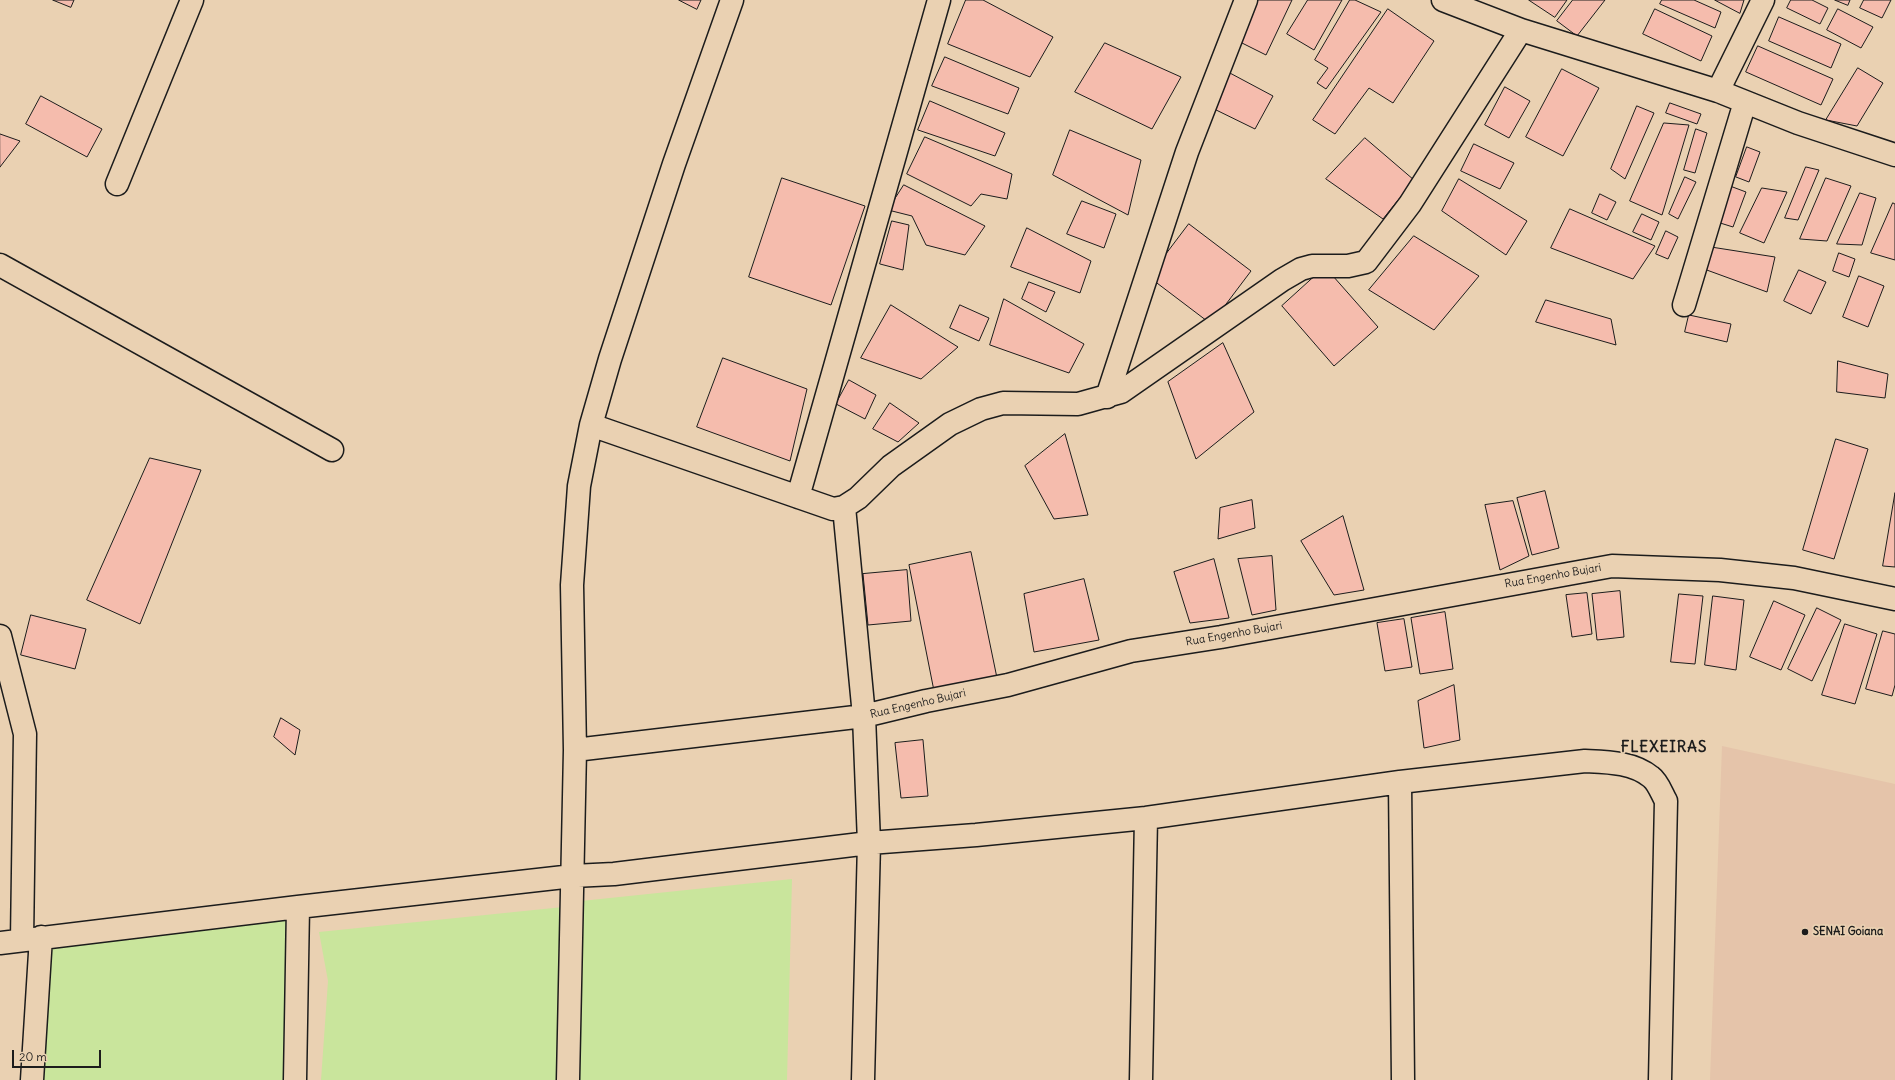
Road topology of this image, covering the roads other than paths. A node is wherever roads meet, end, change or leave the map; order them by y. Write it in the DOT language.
graph roads {
  1 [pos="192,0"];
  2 [pos="732,0"];
  3 [pos="939,0"];
  4 [pos="1246,0"];
  5 [pos="1443,0"];
  6 [pos="1764,0"];
  7 [pos="1521,30"];
  8 [pos="1718,91"];
  9 [pos="1745,102"];
  10 [pos="1895,155"];
  11 [pos="117,184"];
  12 [pos="0,265"];
  13 [pos="1684,305"];
  14 [pos="1107,397"];
  15 [pos="591,425"];
  16 [pos="332,450"];
  17 [pos="798,497"];
  18 [pos="844,507"];
  19 [pos="1895,599"];
  20 [pos="0,636"];
  21 [pos="864,716"];
  22 [pos="575,750"];
  23 [pos="1400,782"];
  24 [pos="1146,818"];
  25 [pos="869,843"];
  26 [pos="574,876"];
  27 [pos="298,907"];
  28 [pos="31,939"];
  29 [pos="0,943"];
  30 [pos="32,1080"];
  31 [pos="295,1080"];
  32 [pos="568,1080"];
  33 [pos="863,1080"];
  34 [pos="1140,1080"];
  35 [pos="1403,1080"];
  36 [pos="1660,1080"];
  1 -- 11 [label="street"];
  2 -- 15 [label="street"];
  3 -- 17 [label="street"];
  4 -- 14 [label="street"];
  5 -- 7 [label="street"];
  6 -- 8 [label="street"];
  7 -- 8 [label="street"];
  7 -- 14 [label="street"];
  8 -- 9 [label="street"];
  9 -- 10 [label="street"];
  9 -- 13 [label="street"];
  12 -- 16 [label="street"];
  14 -- 18 [label="street"];
  15 -- 17 [label="street"];
  15 -- 22 [label="street"];
  17 -- 18 [label="street"];
  18 -- 21 [label="street"];
  19 -- 21 [label="street, Rua Engenho Bujari"];
  20 -- 28 [label="street"];
  21 -- 22 [label="street, Rua Engenho Bujari"];
  21 -- 25 [label="street"];
  22 -- 26 [label="street"];
  23 -- 24 [label="street"];
  23 -- 35 [label="street"];
  23 -- 36 [label="street"];
  24 -- 25 [label="street"];
  24 -- 34 [label="street"];
  25 -- 26 [label="street"];
  25 -- 33 [label="street"];
  26 -- 27 [label="street"];
  26 -- 32 [label="street"];
  27 -- 28 [label="street"];
  27 -- 31 [label="street"];
  28 -- 29 [label="street"];
  28 -- 30 [label="street"];
}
